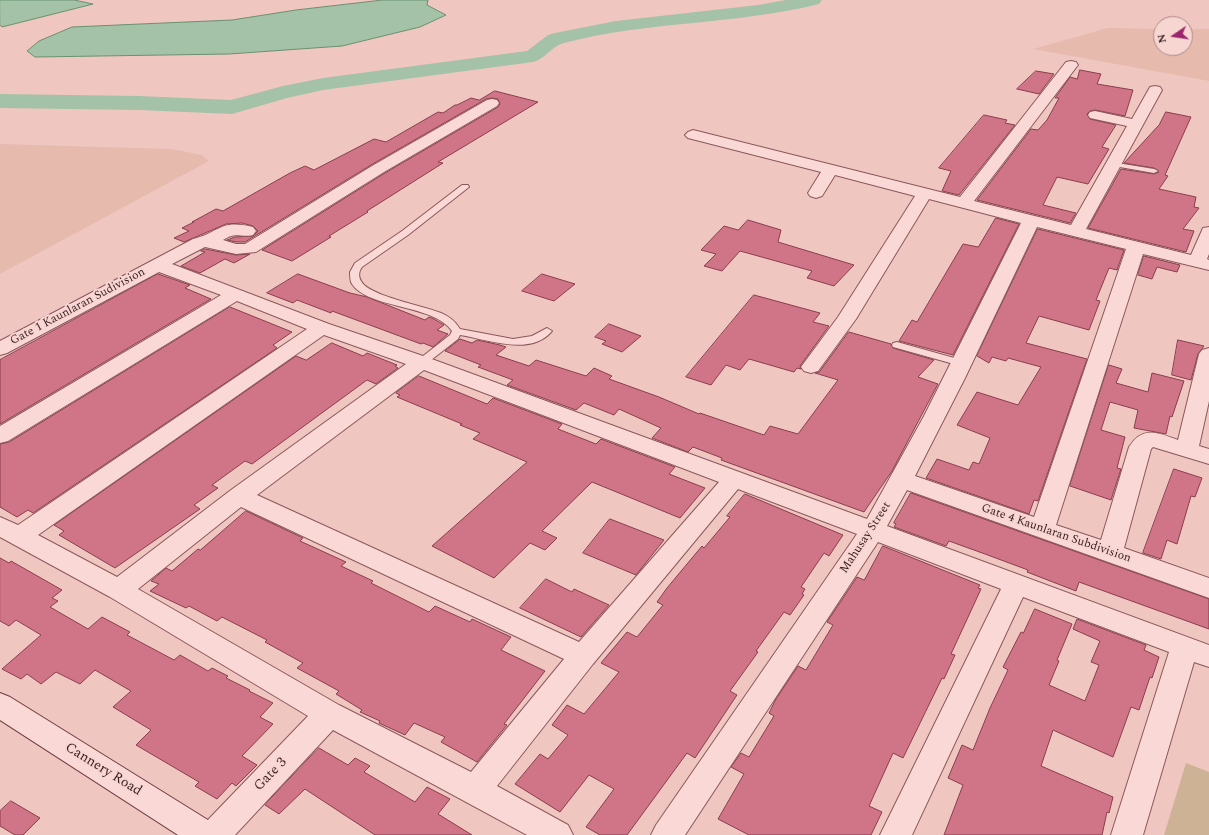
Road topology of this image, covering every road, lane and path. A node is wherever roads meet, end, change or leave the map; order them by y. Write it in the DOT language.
graph roads {
  1 [pos="1071,65"];
  2 [pos="1155,90"];
  3 [pos="492,103"];
  4 [pos="1094,115"];
  5 [pos="1136,124"];
  6 [pos="693,135"];
  7 [pos="1114,164"];
  8 [pos="830,170"];
  9 [pos="1154,171"];
  10 [pos="465,187"];
  11 [pos="816,192"];
  12 [pos="925,193"];
  13 [pos="964,203"];
  14 [pos="1031,221"];
  15 [pos="247,230"];
  16 [pos="1076,232"];
  17 [pos="1209,232"];
  18 [pos="208,241"];
  19 [pos="1136,246"];
  20 [pos="1203,263"];
  21 [pos="157,265"];
  22 [pos="236,294"];
  23 [pos="322,328"];
  24 [pos="457,331"];
  25 [pos="548,331"];
  26 [pos="897,344"];
  27 [pos="0,349"];
  28 [pos="1209,354"];
  29 [pos="422,362"];
  30 [pos="961,363"];
  31 [pos="811,367"];
  32 [pos="0,436"];
  33 [pos="1187,450"];
  34 [pos="1209,457"];
  35 [pos="734,479"];
  36 [pos="902,480"];
  37 [pos="239,496"];
  38 [pos="1042,529"];
  39 [pos="9,531"];
  40 [pos="872,531"];
  41 [pos="1110,552"];
  42 [pos="1016,585"];
  43 [pos="1209,588"];
  44 [pos="119,590"];
  45 [pos="1196,651"];
  46 [pos="584,656"];
  47 [pos="0,705"];
  48 [pos="329,714"];
  49 [pos="475,790"];
  50 [pos="205,835"];
  51 [pos="214,835"];
  52 [pos="557,835"];
  53 [pos="667,835"];
  54 [pos="896,835"];
  55 [pos="1127,835"];
  1 -- 13 [label="street"];
  2 -- 5 [label="street"];
  3 -- 18 [label="street"];
  4 -- 5 [label="street"];
  5 -- 7 [label="street"];
  6 -- 8 [label="street"];
  7 -- 9 [label="lane"];
  7 -- 16 [label="street"];
  8 -- 11 [label="street"];
  8 -- 12 [label="street"];
  10 -- 24 [label="lane"];
  12 -- 13 [label="street"];
  12 -- 31 [label="street"];
  13 -- 14 [label="street"];
  14 -- 16 [label="street"];
  14 -- 30 [label="street, Mahusay Street"];
  15 -- 18 [label="street, Gate 1 Kaunlaran Sudivision"];
  16 -- 19 [label="street"];
  17 -- 20 [label="street"];
  18 -- 21 [label="street, Gate 1 Kaunlaran Sudivision"];
  19 -- 20 [label="street"];
  19 -- 38 [label="street"];
  21 -- 22 [label="street"];
  21 -- 27 [label="street, Gate 1 Kaunlaran Sudivision"];
  22 -- 23 [label="street"];
  22 -- 32 [label="street"];
  23 -- 29 [label="street"];
  23 -- 39 [label="street"];
  24 -- 25 [label="lane"];
  24 -- 29 [label="lane"];
  26 -- 30 [label="lane"];
  28 -- 33 [label="street"];
  29 -- 35 [label="street"];
  29 -- 37 [label="street"];
  30 -- 36 [label="street, Mahusay Street"];
  33 -- 34 [label="street"];
  33 -- 41 [label="street"];
  35 -- 40 [label="street"];
  35 -- 46 [label="street"];
  36 -- 38 [label="street, Gate 4 Kaunlaran Subdivision"];
  36 -- 40 [label="street, Mahusay Street"];
  37 -- 44 [label="street"];
  37 -- 46 [label="street"];
  38 -- 41 [label="street, Gate 4 Kaunlaran Subdivision"];
  39 -- 44 [label="street"];
  40 -- 42 [label="street"];
  40 -- 53 [label="street, Mahusay Street"];
  41 -- 43 [label="street, Gate 4 Kaunlaran Subdivision"];
  42 -- 45 [label="street"];
  42 -- 54 [label="street"];
  44 -- 48 [label="street"];
  45 -- 55 [label="street"];
  46 -- 49 [label="street"];
  47 -- 50 [label="street, Cannery Road"];
  48 -- 49 [label="street"];
  48 -- 51 [label="street, Gate 3"];
  49 -- 52 [label="street"];
}
